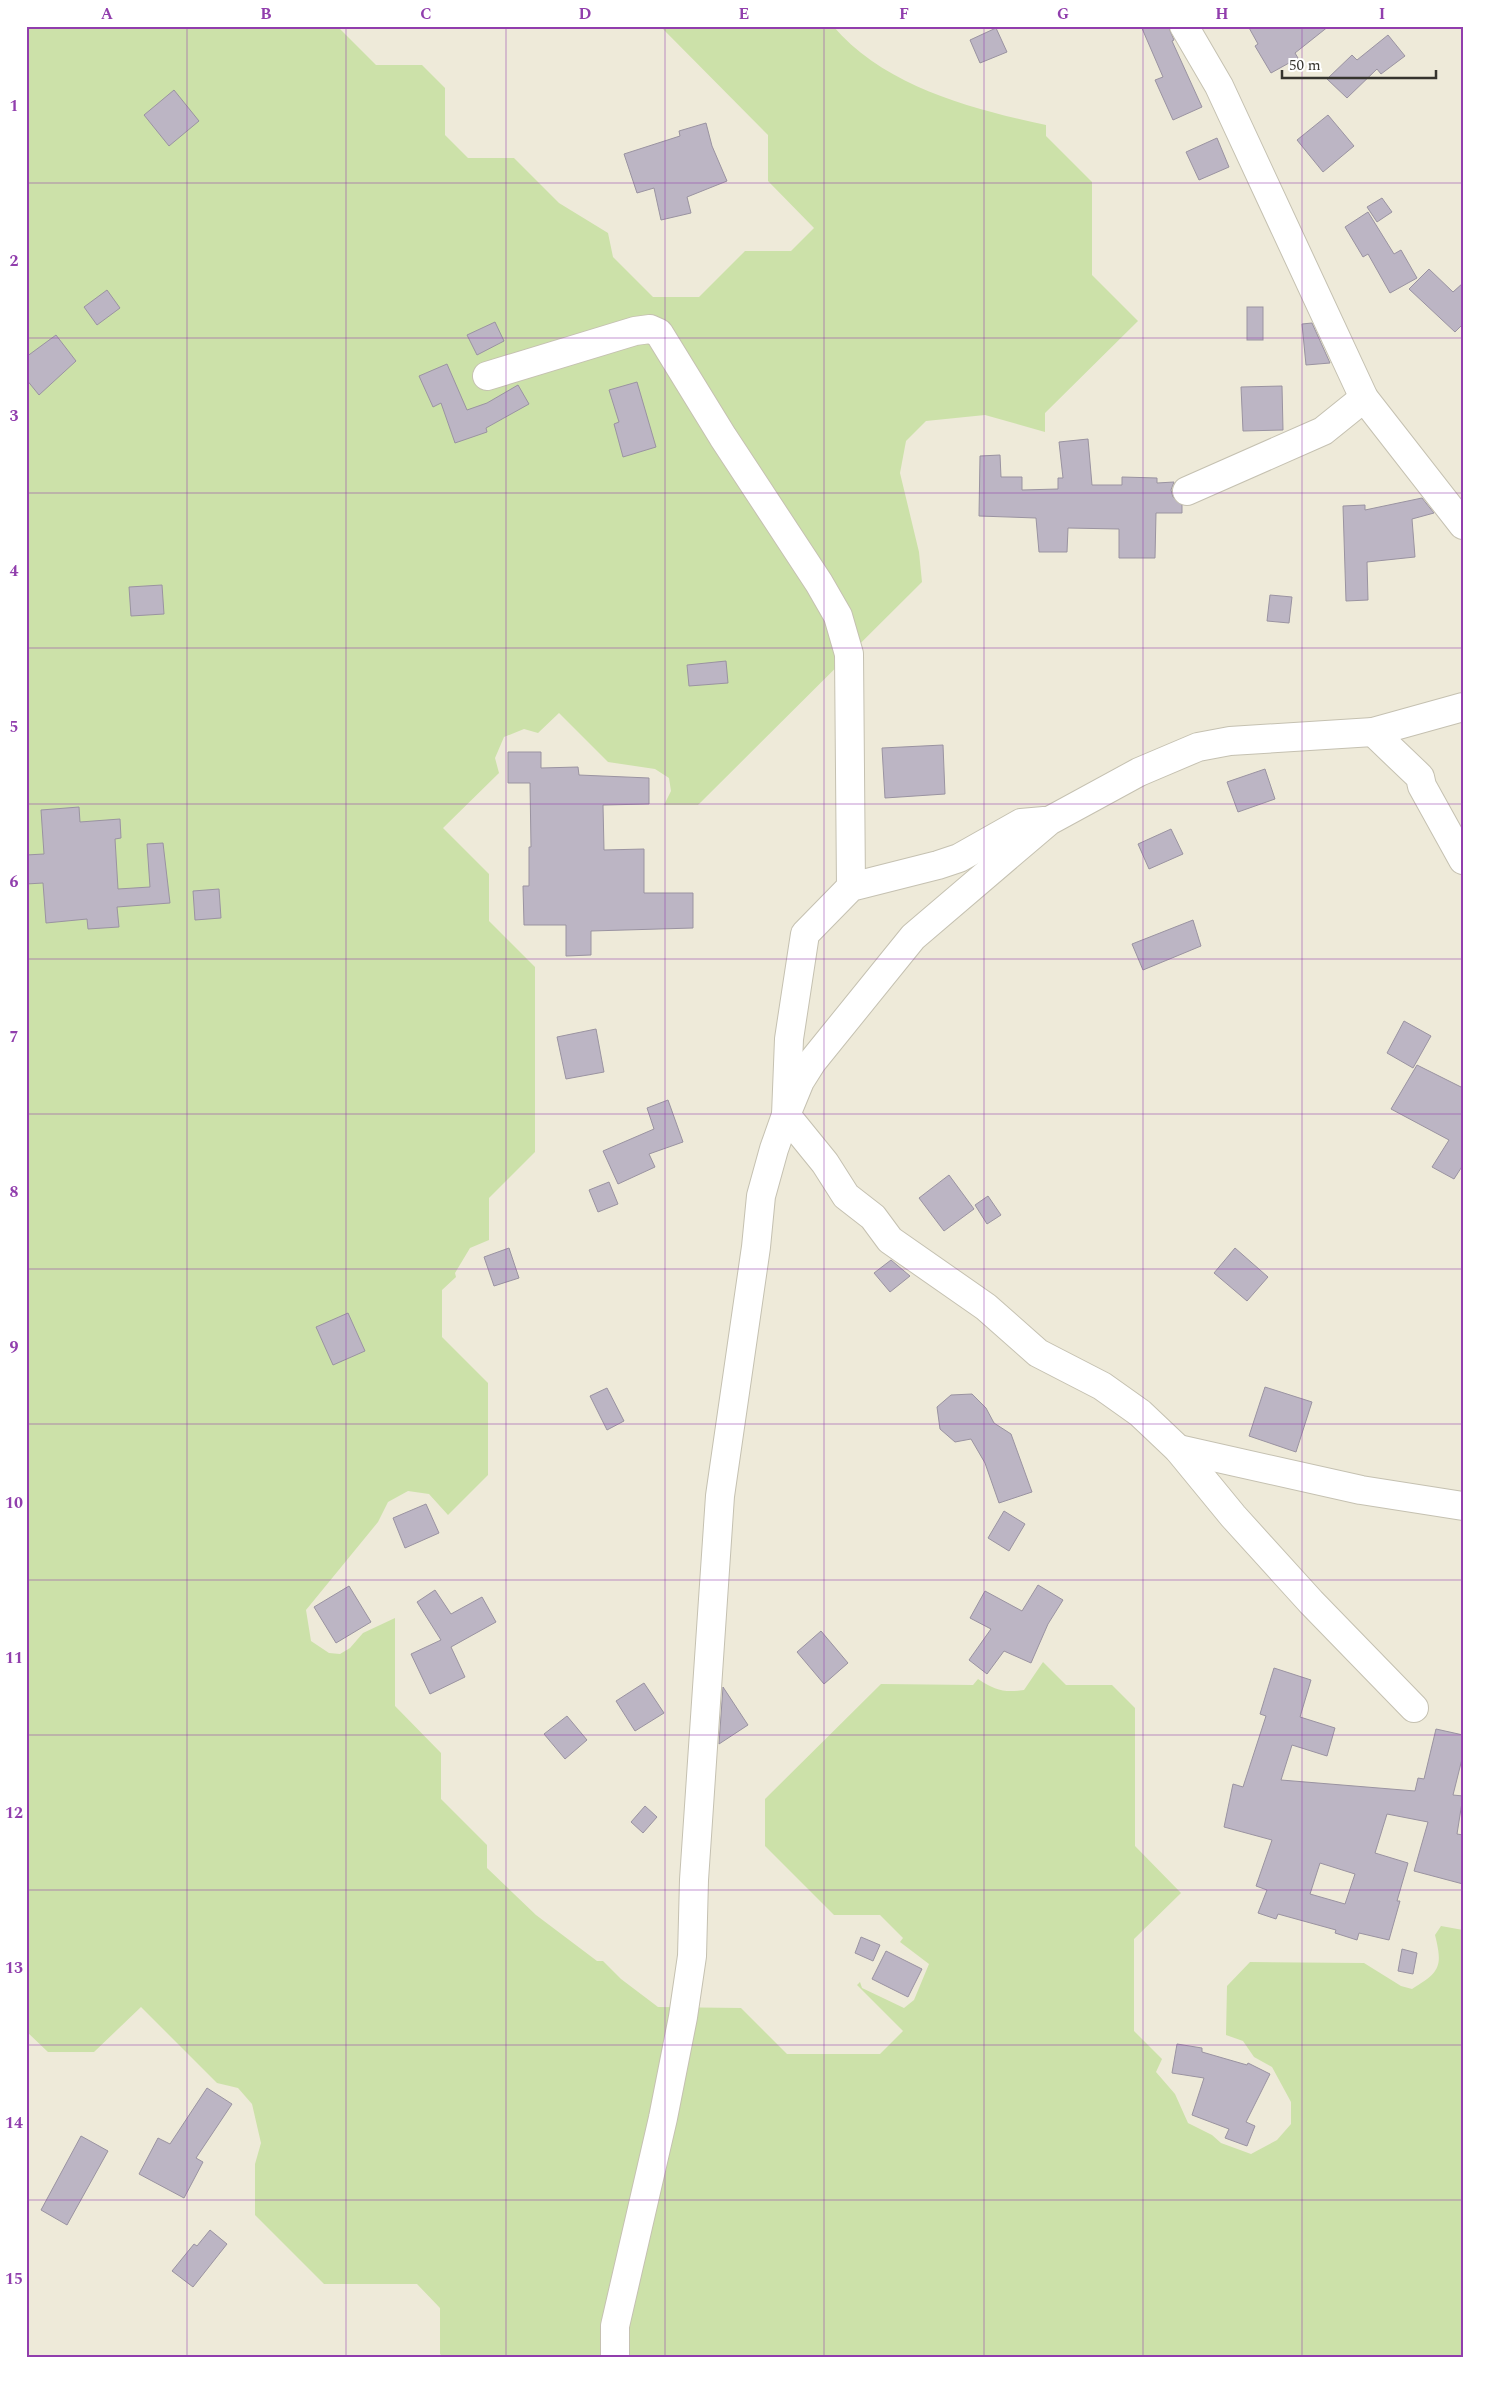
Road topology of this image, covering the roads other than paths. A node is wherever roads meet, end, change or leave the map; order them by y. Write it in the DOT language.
graph roads {
  1 [pos="1184,26"];
  2 [pos="487,376"];
  3 [pos="1364,398"];
  4 [pos="1187,491"];
  5 [pos="1463,524"];
  6 [pos="1463,708"];
  7 [pos="1373,732"];
  8 [pos="1049,821"];
  9 [pos="1463,860"];
  10 [pos="851,887"];
  11 [pos="786,1115"];
  12 [pos="1178,1450"];
  13 [pos="1463,1506"];
  14 [pos="1414,1708"];
  15 [pos="615,2357"];
  1 -- 3 [label="street"];
  2 -- 10 [label="street"];
  3 -- 4 [label="street"];
  3 -- 5 [label="street"];
  6 -- 7 [label="street"];
  7 -- 8 [label="street"];
  7 -- 9 [label="street"];
  8 -- 10 [label="street"];
  8 -- 11 [label="street"];
  10 -- 11 [label="street"];
  11 -- 12 [label="street"];
  11 -- 15 [label="street"];
  12 -- 13 [label="street"];
  12 -- 14 [label="street"];
}
